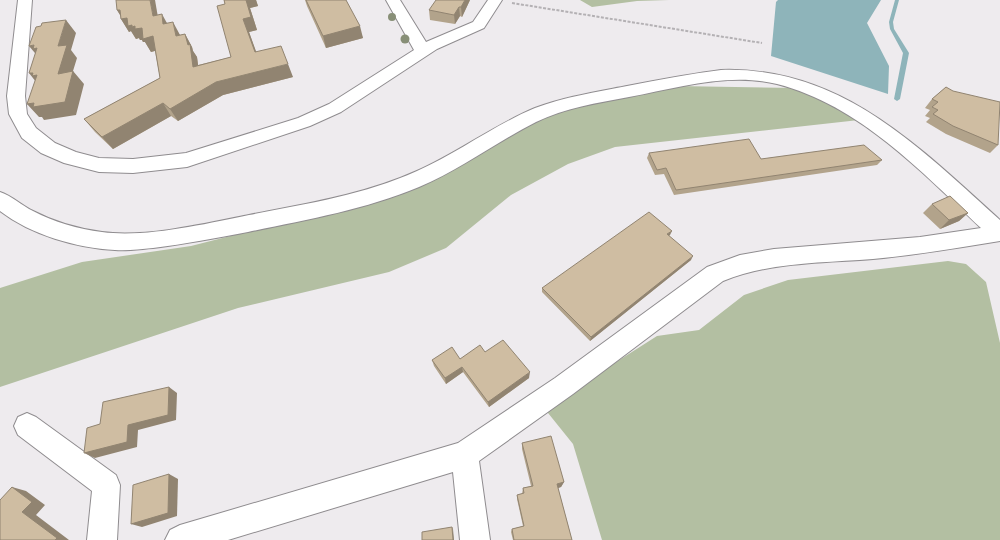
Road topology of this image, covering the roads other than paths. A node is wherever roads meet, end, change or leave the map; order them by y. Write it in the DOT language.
graph roads {
  1 [pos="25,0"];
  2 [pos="393,0"];
  3 [pos="495,0"];
  4 [pos="423,51"];
  5 [pos="0,200"];
  6 [pos="1000,233"];
  7 [pos="27,426"];
  8 [pos="465,456"];
  9 [pos="102,540"];
  10 [pos="180,540"];
  11 [pos="475,540"];
  1 -- 4 [label="street"];
  2 -- 4 [label="street"];
  3 -- 4 [label="street"];
  5 -- 6 [label="street"];
  6 -- 8 [label="street"];
  7 -- 9 [label="street"];
  8 -- 10 [label="street"];
  8 -- 11 [label="street"];
}
